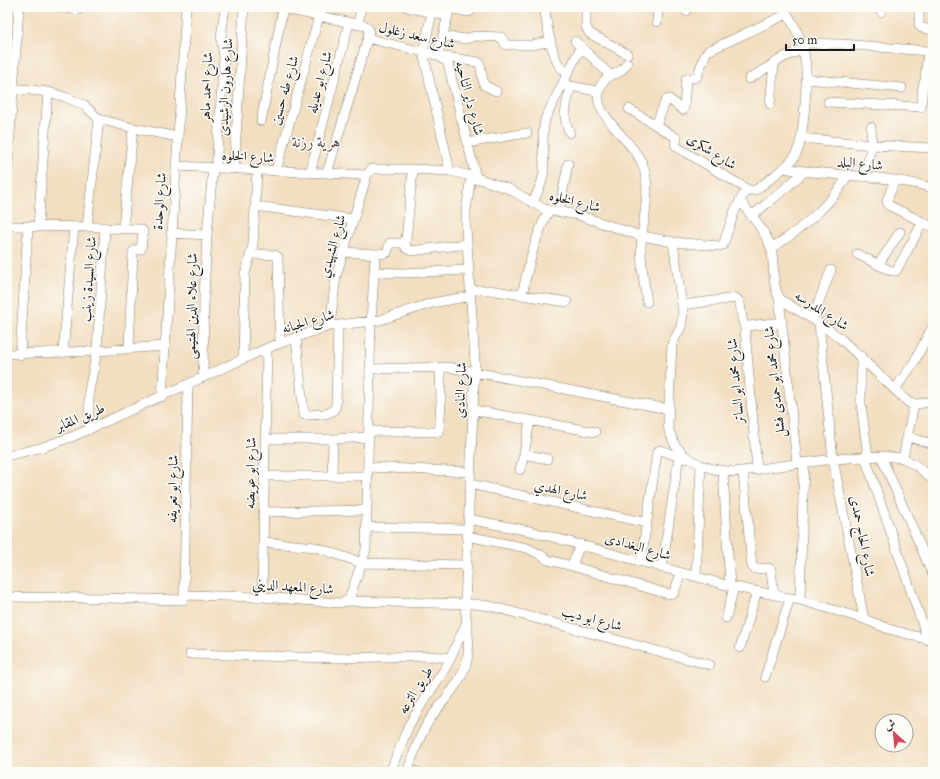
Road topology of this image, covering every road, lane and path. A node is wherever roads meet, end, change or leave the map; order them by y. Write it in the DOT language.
graph roads {
  1 [pos="19,7"];
  2 [pos="58,7"];
  3 [pos="186,7"];
  4 [pos="225,7"];
  5 [pos="244,7"];
  6 [pos="324,7"];
  7 [pos="361,7"];
  8 [pos="407,7"];
  9 [pos="472,7"];
  10 [pos="545,7"];
  11 [pos="586,7"];
  12 [pos="658,7"];
  13 [pos="919,7"];
  14 [pos="284,8"];
  15 [pos="78,10"];
  16 [pos="784,10"];
  17 [pos="449,11"];
  18 [pos="432,13"];
  19 [pos="321,16"];
  20 [pos="657,22"];
  21 [pos="354,24"];
  22 [pos="933,30"];
  23 [pos="443,36"];
  24 [pos="368,37"];
  25 [pos="551,41"];
  26 [pos="803,46"];
  27 [pos="423,52"];
  28 [pos="439,56"];
  29 [pos="930,62"];
  30 [pos="774,63"];
  31 [pos="568,72"];
  32 [pos="608,75"];
  33 [pos="749,79"];
  34 [pos="807,79"];
  35 [pos="929,83"];
  36 [pos="567,85"];
  37 [pos="13,88"];
  38 [pos="902,88"];
  39 [pos="496,91"];
  40 [pos="597,91"];
  41 [pos="48,92"];
  42 [pos="828,102"];
  43 [pos="770,104"];
  44 [pos="629,109"];
  45 [pos="9,117"];
  46 [pos="100,119"];
  47 [pos="261,121"];
  48 [pos="656,125"];
  49 [pos="872,127"];
  50 [pos="133,128"];
  51 [pos="527,133"];
  52 [pos="570,133"];
  53 [pos="178,136"];
  54 [pos="801,138"];
  55 [pos="467,143"];
  56 [pos="872,145"];
  57 [pos="933,148"];
  58 [pos="568,164"];
  59 [pos="176,166"];
  60 [pos="215,168"];
  61 [pos="784,168"];
  62 [pos="234,169"];
  63 [pos="414,169"];
  64 [pos="257,170"];
  65 [pos="276,171"];
  66 [pos="450,171"];
  67 [pos="804,172"];
  68 [pos="310,173"];
  69 [pos="327,173"];
  70 [pos="367,175"];
  71 [pos="7,176"];
  72 [pos="847,176"];
  73 [pos="473,177"];
  74 [pos="863,177"];
  75 [pos="895,180"];
  76 [pos="933,188"];
  77 [pos="747,189"];
  78 [pos="740,200"];
  79 [pos="533,203"];
  80 [pos="255,206"];
  81 [pos="549,210"];
  82 [pos="559,211"];
  83 [pos="751,216"];
  84 [pos="354,219"];
  85 [pos="923,222"];
  86 [pos="7,226"];
  87 [pos="28,227"];
  88 [pos="38,227"];
  89 [pos="74,227"];
  90 [pos="87,227"];
  91 [pos="933,227"];
  92 [pos="105,228"];
  93 [pos="123,228"];
  94 [pos="900,232"];
  95 [pos="171,233"];
  96 [pos="207,235"];
  97 [pos="642,236"];
  98 [pos="405,241"];
  99 [pos="673,242"];
  100 [pos="467,244"];
  101 [pos="771,248"];
  102 [pos="344,252"];
  103 [pos="251,254"];
  104 [pos="376,254"];
  105 [pos="857,254"];
  106 [pos="878,265"];
  107 [pos="469,270"];
  108 [pos="831,270"];
  109 [pos="374,272"];
  110 [pos="471,293"];
  111 [pos="522,295"];
  112 [pos="779,298"];
  113 [pos="567,302"];
  114 [pos="647,302"];
  115 [pos="682,305"];
  116 [pos="816,321"];
  117 [pos="371,322"];
  118 [pos="782,322"];
  119 [pos="334,326"];
  120 [pos="933,326"];
  121 [pos="745,327"];
  122 [pos="296,338"];
  123 [pos="280,343"];
  124 [pos="164,346"];
  125 [pos="267,348"];
  126 [pos="129,349"];
  127 [pos="97,351"];
  128 [pos="63,353"];
  129 [pos="7,354"];
  130 [pos="20,354"];
  131 [pos="860,356"];
  132 [pos="243,359"];
  133 [pos="440,367"];
  134 [pos="370,369"];
  135 [pos="475,371"];
  136 [pos="203,377"];
  137 [pos="188,384"];
  138 [pos="895,390"];
  139 [pos="162,397"];
  140 [pos="933,401"];
  141 [pos="914,404"];
  142 [pos="668,409"];
  143 [pos="473,410"];
  144 [pos="530,420"];
  145 [pos="88,430"];
  146 [pos="595,432"];
  147 [pos="369,434"];
  148 [pos="908,437"];
  149 [pos="265,439"];
  150 [pos="333,439"];
  151 [pos="933,444"];
  152 [pos="524,454"];
  153 [pos="7,456"];
  154 [pos="679,456"];
  155 [pos="867,456"];
  156 [pos="881,456"];
  157 [pos="904,458"];
  158 [pos="547,459"];
  159 [pos="833,459"];
  160 [pos="691,461"];
  161 [pos="801,463"];
  162 [pos="701,465"];
  163 [pos="520,470"];
  164 [pos="757,470"];
  165 [pos="368,472"];
  166 [pos="470,472"];
  167 [pos="723,472"];
  168 [pos="743,472"];
  169 [pos="264,476"];
  170 [pos="332,476"];
  171 [pos="933,480"];
  172 [pos="470,484"];
  173 [pos="367,510"];
  174 [pos="263,512"];
  175 [pos="468,519"];
  176 [pos="647,523"];
  177 [pos="367,527"];
  178 [pos="468,533"];
  179 [pos="263,542"];
  180 [pos="580,544"];
  181 [pos="641,562"];
  182 [pos="362,563"];
  183 [pos="466,565"];
  184 [pos="572,566"];
  185 [pos="662,568"];
  186 [pos="681,573"];
  187 [pos="933,575"];
  188 [pos="696,577"];
  189 [pos="732,586"];
  190 [pos="756,591"];
  191 [pos="184,595"];
  192 [pos="774,595"];
  193 [pos="7,597"];
  194 [pos="262,597"];
  195 [pos="790,598"];
  196 [pos="800,600"];
  197 [pos="346,601"];
  198 [pos="465,605"];
  199 [pos="726,618"];
  200 [pos="864,619"];
  201 [pos="466,624"];
  202 [pos="931,641"];
  203 [pos="740,648"];
  204 [pos="190,654"];
  205 [pos="451,658"];
  206 [pos="710,665"];
  207 [pos="765,677"];
  208 [pos="408,770"];
  209 [pos="390,772"];
  210 [pos="418,772"];
  1 -- 37 [label="street"];
  2 -- 15 [label="street"];
  3 -- 53 [label="street, شارع الوحدة"];
  4 -- 60 [label="street, شارع احمد ماهر"];
  5 -- 62 [label="street, شارع هارون الرشيدى"];
  6 -- 19 [label="street, شارع طه حسين"];
  7 -- 21 [label="street, شارع ابو عديله"];
  8 -- 18 [label="street"];
  9 -- 17 [label="street"];
  10 -- 25 [label="street"];
  11 -- 32 [label="street"];
  12 -- 20 [label="street"];
  13 -- 22 [label="street"];
  14 -- 19 [label="street"];
  14 -- 47 [label="street"];
  16 -- 26 [label="street"];
  16 -- 48 [label="street"];
  17 -- 18 [label="street"];
  17 -- 23 [label="street, شارع داير الناحيه"];
  18 -- 27 [label="street"];
  19 -- 21 [label="street"];
  19 -- 65 [label="street, شارع طه حسين"];
  21 -- 24 [label="street, شارع سعد زغلول"];
  21 -- 68 [label="street, شارع ابو عديله"];
  23 -- 25 [label="street"];
  23 -- 28 [label="street, شارع داير الناحيه"];
  24 -- 27 [label="street, شارع سعد زغلول"];
  24 -- 69 [label="street"];
  25 -- 31 [label="street"];
  26 -- 29 [label="street"];
  26 -- 30 [label="street"];
  26 -- 34 [label="street"];
  27 -- 28 [label="street, شارع سعد زغلول"];
  27 -- 66 [label="street"];
  28 -- 39 [label="street, شارع سعد زغلول"];
  28 -- 55 [label="street, شارع داير الناحيه"];
  29 -- 35 [label="street"];
  30 -- 33 [label="street"];
  30 -- 43 [label="street"];
  31 -- 32 [label="street"];
  31 -- 36 [label="street"];
  32 -- 40 [label="street"];
  34 -- 38 [label="street"];
  34 -- 54 [label="street"];
  35 -- 42 [label="street"];
  36 -- 40 [label="street"];
  36 -- 52 [label="street"];
  36 -- 79 [label="street"];
  37 -- 41 [label="street"];
  37 -- 45 [label="street"];
  40 -- 97 [label="street"];
  41 -- 46 [label="street"];
  41 -- 88 [label="street"];
  44 -- 48 [label="street, شارع شكرى"];
  45 -- 71 [label="street"];
  46 -- 50 [label="street"];
  46 -- 90 [label="street"];
  48 -- 77 [label="street, شارع شكرى"];
  49 -- 56 [label="street"];
  50 -- 53 [label="street"];
  50 -- 93 [label="street"];
  51 -- 55 [label="street"];
  53 -- 59 [label="street, شارع الوحدة"];
  54 -- 56 [label="street"];
  54 -- 61 [label="street"];
  55 -- 73 [label="street, شارع داير الناحيه"];
  56 -- 57 [label="street"];
  56 -- 74 [label="street"];
  58 -- 82 [label="street"];
  59 -- 60 [label="street, شارع الخلوه"];
  59 -- 95 [label="street, شارع الوحدة"];
  60 -- 62 [label="street, شارع الخلوه"];
  60 -- 96 [label="street, شارع احمد ماهر"];
  61 -- 67 [label="street, شارع البلد"];
  61 -- 77 [label="street"];
  62 -- 64 [label="street, شارع الخلوه"];
  63 -- 66 [label="street, شارع الخلوه"];
  63 -- 70 [label="street, شارع الخلوه"];
  63 -- 98 [label="street"];
  64 -- 65 [label="street, شارع الخلوه"];
  64 -- 80 [label="street"];
  65 -- 68 [label="street, شارع الخلوه"];
  66 -- 73 [label="street, شارع الخلوه"];
  67 -- 72 [label="street, شارع البلد"];
  67 -- 83 [label="street"];
  68 -- 69 [label="street, شارع الخلوه"];
  69 -- 70 [label="street, شارع الخلوه"];
  70 -- 84 [label="street, شارع الشهيدي"];
  72 -- 74 [label="street, شارع البلد"];
  72 -- 101 [label="street"];
  73 -- 79 [label="street, شارع الخلوه"];
  73 -- 100 [label="street, شارع النادى"];
  74 -- 75 [label="street, شارع البلد"];
  75 -- 76 [label="street, شارع البلد"];
  75 -- 85 [label="street"];
  77 -- 78 [label="street"];
  78 -- 83 [label="street, شارع المدرسه"];
  78 -- 99 [label="street"];
  79 -- 81 [label="street, شارع الخلوه"];
  80 -- 84 [label="street"];
  80 -- 103 [label="street"];
  81 -- 82 [label="street, شارع الخلوه"];
  81 -- 111 [label="street"];
  82 -- 97 [label="street, شارع الخلوه"];
  83 -- 101 [label="street, شارع المدرسه"];
  84 -- 102 [label="street, شارع الشهيدي"];
  85 -- 91 [label="street"];
  85 -- 106 [label="street"];
  86 -- 87 [label="street, شارع السيدة زينب"];
  87 -- 88 [label="street, شارع السيدة زينب"];
  87 -- 130 [label="street"];
  88 -- 89 [label="street, شارع السيدة زينب"];
  89 -- 90 [label="street, شارع السيدة زينب"];
  89 -- 128 [label="street"];
  90 -- 92 [label="street, شارع السيدة زينب"];
  92 -- 93 [label="street"];
  92 -- 127 [label="street, شارع السيدة زينب"];
  93 -- 126 [label="street"];
  94 -- 106 [label="street"];
  95 -- 96 [label="street"];
  95 -- 124 [label="street, شارع الوحدة"];
  96 -- 136 [label="street, شارع علاء الدين الهتيمى"];
  97 -- 99 [label="street, شارع الخلوه"];
  97 -- 114 [label="street"];
  98 -- 100 [label="street"];
  98 -- 104 [label="street"];
  99 -- 115 [label="street"];
  100 -- 107 [label="street, شارع النادى"];
  101 -- 112 [label="street, شارع المدرسه"];
  102 -- 104 [label="street"];
  102 -- 119 [label="street, شارع الشهيدي"];
  103 -- 123 [label="street"];
  103 -- 132 [label="street"];
  104 -- 109 [label="street, شارع المعهد الديني"];
  105 -- 106 [label="street"];
  107 -- 109 [label="street"];
  107 -- 110 [label="street, شارع النادى"];
  108 -- 116 [label="street"];
  109 -- 117 [label="street, شارع المعهد الديني"];
  110 -- 111 [label="street, شارع الجبانه"];
  110 -- 117 [label="street, شارع الجبانه"];
  110 -- 135 [label="street, شارع النادى"];
  111 -- 113 [label="street, شارع الجبانه"];
  112 -- 116 [label="street, شارع المدرسه"];
  112 -- 118 [label="street, شارع محمد ابو حمدى فشل"];
  115 -- 121 [label="street"];
  115 -- 142 [label="street"];
  116 -- 131 [label="street, شارع المدرسه"];
  116 -- 159 [label="street, شارع الحاج حمدى"];
  117 -- 119 [label="street, شارع الجبانه"];
  117 -- 134 [label="street, شارع المعهد الديني"];
  118 -- 121 [label="street, شارع محمد ابو الساتر"];
  118 -- 161 [label="street, شارع محمد ابو حمدى فشل"];
  119 -- 122 [label="street, شارع الجبانه"];
  119 -- 122 [label="street, شارع الشهيدي"];
  120 -- 138 [label="street"];
  121 -- 164 [label="street, شارع محمد ابو الساتر"];
  122 -- 123 [label="street, شارع الجبانه"];
  123 -- 125 [label="street, شارع الجبانه"];
  124 -- 126 [label="street"];
  124 -- 139 [label="street, شارع الوحدة"];
  125 -- 132 [label="street, شارع الجبانه"];
  125 -- 149 [label="street, شارع ابو عويضه"];
  126 -- 127 [label="street"];
  127 -- 128 [label="street"];
  127 -- 145 [label="street, شارع السيدة زينب"];
  128 -- 130 [label="street"];
  129 -- 130 [label="street"];
  131 -- 138 [label="street, شارع المدرسه"];
  131 -- 155 [label="street"];
  132 -- 136 [label="street, شارع الجبانه"];
  133 -- 134 [label="street"];
  133 -- 135 [label="street"];
  133 -- 147 [label="street"];
  134 -- 147 [label="street, شارع المعهد الديني"];
  135 -- 142 [label="street"];
  135 -- 143 [label="street, شارع النادى"];
  136 -- 137 [label="street, شارع الجبانه"];
  137 -- 139 [label="street, شارع الجبانه"];
  137 -- 191 [label="street, شارع ابو تعريفه"];
  138 -- 141 [label="street, شارع المدرسه"];
  139 -- 145 [label="street, طريق المقابر"];
  140 -- 141 [label="street"];
  141 -- 148 [label="street"];
  142 -- 160 [label="street"];
  143 -- 144 [label="street"];
  143 -- 166 [label="street, شارع النادى"];
  144 -- 146 [label="street"];
  144 -- 152 [label="street"];
  145 -- 153 [label="street, طريق المقابر"];
  147 -- 150 [label="street"];
  147 -- 165 [label="street, شارع المعهد الديني"];
  148 -- 151 [label="street"];
  148 -- 157 [label="street"];
  149 -- 150 [label="street"];
  149 -- 169 [label="street, شارع ابو عويضه"];
  150 -- 170 [label="street"];
  152 -- 158 [label="street"];
  152 -- 163 [label="street"];
  154 -- 160 [label="street"];
  154 -- 176 [label="street"];
  154 -- 185 [label="street"];
  155 -- 156 [label="street"];
  155 -- 159 [label="street"];
  155 -- 202 [label="street"];
  156 -- 157 [label="street"];
  156 -- 187 [label="street"];
  157 -- 171 [label="street"];
  159 -- 161 [label="street"];
  159 -- 200 [label="street, شارع الحاج حمدى"];
  160 -- 162 [label="street"];
  161 -- 164 [label="street"];
  161 -- 196 [label="street, شارع محمد ابو حمدى فشل"];
  162 -- 167 [label="street"];
  162 -- 188 [label="street"];
  164 -- 168 [label="street"];
  165 -- 166 [label="street"];
  165 -- 170 [label="street"];
  165 -- 173 [label="street, شارع المعهد الديني"];
  166 -- 172 [label="street, شارع النادى"];
  167 -- 168 [label="street"];
  167 -- 189 [label="street"];
  168 -- 192 [label="street"];
  169 -- 170 [label="street"];
  169 -- 174 [label="street, شارع ابو عويضه"];
  172 -- 175 [label="street, شارع النادى"];
  172 -- 176 [label="street, شارع الهدي"];
  173 -- 174 [label="street"];
  173 -- 177 [label="street, شارع المعهد الديني"];
  174 -- 179 [label="street, شارع ابو عويضه"];
  175 -- 178 [label="street, شارع النادى"];
  175 -- 180 [label="street, شارع البغدادى"];
  176 -- 181 [label="street"];
  177 -- 178 [label="street"];
  177 -- 182 [label="street, شارع المعهد الديني"];
  178 -- 183 [label="street, شارع النادى"];
  178 -- 184 [label="street"];
  179 -- 182 [label="street"];
  179 -- 194 [label="street, شارع ابو عويضه"];
  180 -- 181 [label="street, شارع البغدادى"];
  180 -- 184 [label="street"];
  181 -- 185 [label="street, شارع البغدادى"];
  182 -- 183 [label="street"];
  182 -- 197 [label="street, شارع المعهد الديني"];
  183 -- 198 [label="street, شارع النادى"];
  184 -- 186 [label="street"];
  185 -- 186 [label="street, شارع البغدادى"];
  186 -- 188 [label="street, شارع البغدادى"];
  188 -- 189 [label="street, شارع البغدادى"];
  189 -- 190 [label="street, شارع البغدادى"];
  189 -- 199 [label="street"];
  190 -- 192 [label="street, شارع البغدادى"];
  190 -- 203 [label="street"];
  191 -- 193 [label="street, شارع المعهد الديني"];
  191 -- 194 [label="street, شارع المعهد الديني"];
  192 -- 195 [label="street, شارع البغدادى"];
  194 -- 197 [label="street, شارع المعهد الديني"];
  195 -- 196 [label="street, شارع البغدادى"];
  195 -- 207 [label="street"];
  196 -- 200 [label="street, شارع البغدادى"];
  197 -- 198 [label="street, شارع ابو ديب"];
  198 -- 201 [label="street, طريق الترعه"];
  198 -- 206 [label="street, شارع ابو ديب"];
  200 -- 202 [label="street, شارع البغدادى"];
  201 -- 205 [label="street, طريق الترعه"];
  201 -- 208 [label="street, طريق الترعه"];
  204 -- 205 [label="street"];
  205 -- 209 [label="street, طريق الترعه"];
  208 -- 210 [label="street"];
}
